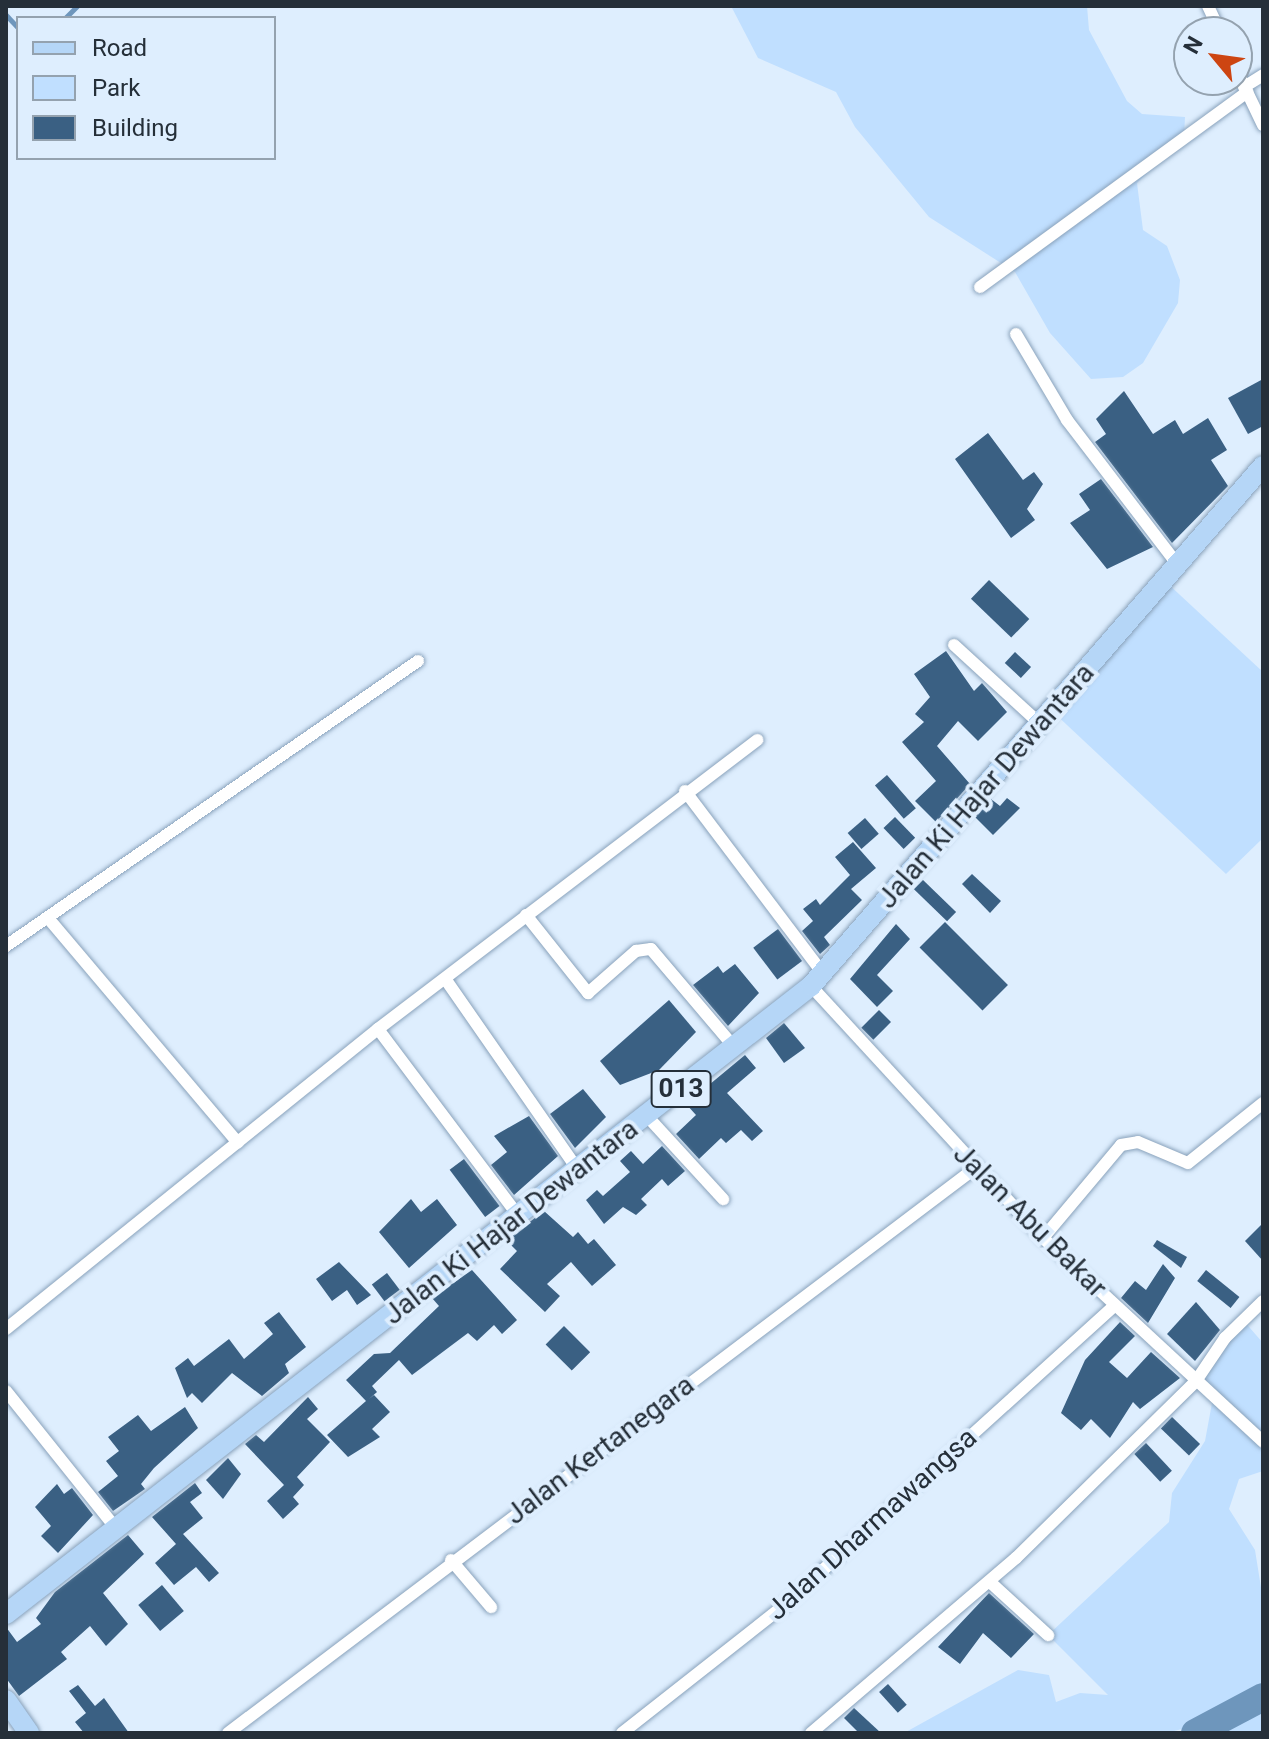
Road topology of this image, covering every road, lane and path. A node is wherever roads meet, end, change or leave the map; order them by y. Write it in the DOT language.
graph roads {
  1 [pos="1237,96"];
  2 [pos="1249,96"];
  3 [pos="1263,125"];
  4 [pos="980,287"];
  5 [pos="1016,334"];
  6 [pos="1263,466"];
  7 [pos="1178,565"];
  8 [pos="954,645"];
  9 [pos="418,661"];
  10 [pos="1039,723"];
  11 [pos="758,740"];
  12 [pos="685,791"];
  13 [pos="526,915"];
  14 [pos="48,918"];
  15 [pos="6,946"];
  16 [pos="817,979"];
  17 [pos="446,980"];
  18 [pos="378,1029"];
  19 [pos="734,1047"];
  20 [pos="1263,1103"];
  21 [pos="647,1116"];
  22 [pos="238,1143"];
  23 [pos="576,1167"];
  24 [pos="974,1169"];
  25 [pos="723,1199"];
  26 [pos="517,1214"];
  27 [pos="1043,1238"];
  28 [pos="1263,1301"];
  29 [pos="1114,1306"];
  30 [pos="6,1329"];
  31 [pos="1196,1381"];
  32 [pos="6,1391"];
  33 [pos="1263,1442"];
  34 [pos="115,1527"];
  35 [pos="451,1560"];
  36 [pos="990,1582"];
  37 [pos="491,1607"];
  38 [pos="6,1614"];
  39 [pos="1048,1635"];
  40 [pos="6,1700"];
  41 [pos="29,1733"];
  42 [pos="228,1733"];
  43 [pos="622,1733"];
  44 [pos="811,1733"];
  1 -- 4 [label="street"];
  2 -- 3 [label="street"];
  5 -- 7 [label="street"];
  6 -- 7 [label="main road, Jalan Ki Hajar Dewantara / 013"];
  7 -- 10 [label="main road, Jalan Ki Hajar Dewantara / 013"];
  8 -- 10 [label="street"];
  9 -- 14 [label="street"];
  10 -- 16 [label="main road, Jalan Ki Hajar Dewantara / 013"];
  11 -- 12 [label="street"];
  12 -- 13 [label="street"];
  12 -- 16 [label="street, Jalan Abu Bakar"];
  13 -- 17 [label="street"];
  13 -- 19 [label="street"];
  14 -- 15 [label="street"];
  14 -- 22 [label="street"];
  16 -- 19 [label="main road, Jalan Ki Hajar Dewantara / 013"];
  16 -- 24 [label="street, Jalan Abu Bakar"];
  17 -- 18 [label="street"];
  17 -- 23 [label="street"];
  18 -- 22 [label="street"];
  18 -- 26 [label="street"];
  19 -- 21 [label="main road, Jalan Ki Hajar Dewantara / 013"];
  20 -- 27 [label="street"];
  21 -- 23 [label="main road, Jalan Ki Hajar Dewantara / 013"];
  21 -- 25 [label="street"];
  22 -- 30 [label="street"];
  23 -- 26 [label="main road, Jalan Ki Hajar Dewantara / 013"];
  24 -- 27 [label="street, Jalan Abu Bakar"];
  24 -- 35 [label="street, Jalan Kertanegara"];
  26 -- 34 [label="main road, Jalan Ki Hajar Dewantara / 013"];
  27 -- 29 [label="street, Jalan Abu Bakar"];
  28 -- 31 [label="street"];
  29 -- 31 [label="street, Jalan Abu Bakar"];
  29 -- 43 [label="street, Jalan Dharmawangsa"];
  31 -- 33 [label="street, Jalan Abu Bakar"];
  31 -- 36 [label="street"];
  32 -- 34 [label="street"];
  34 -- 38 [label="main road, Jalan Ki Hajar Dewantara / 013"];
  35 -- 37 [label="street"];
  35 -- 42 [label="street, Jalan Kertanegara"];
  36 -- 39 [label="street"];
  36 -- 44 [label="street"];
  40 -- 41 [label="main road"];
}
